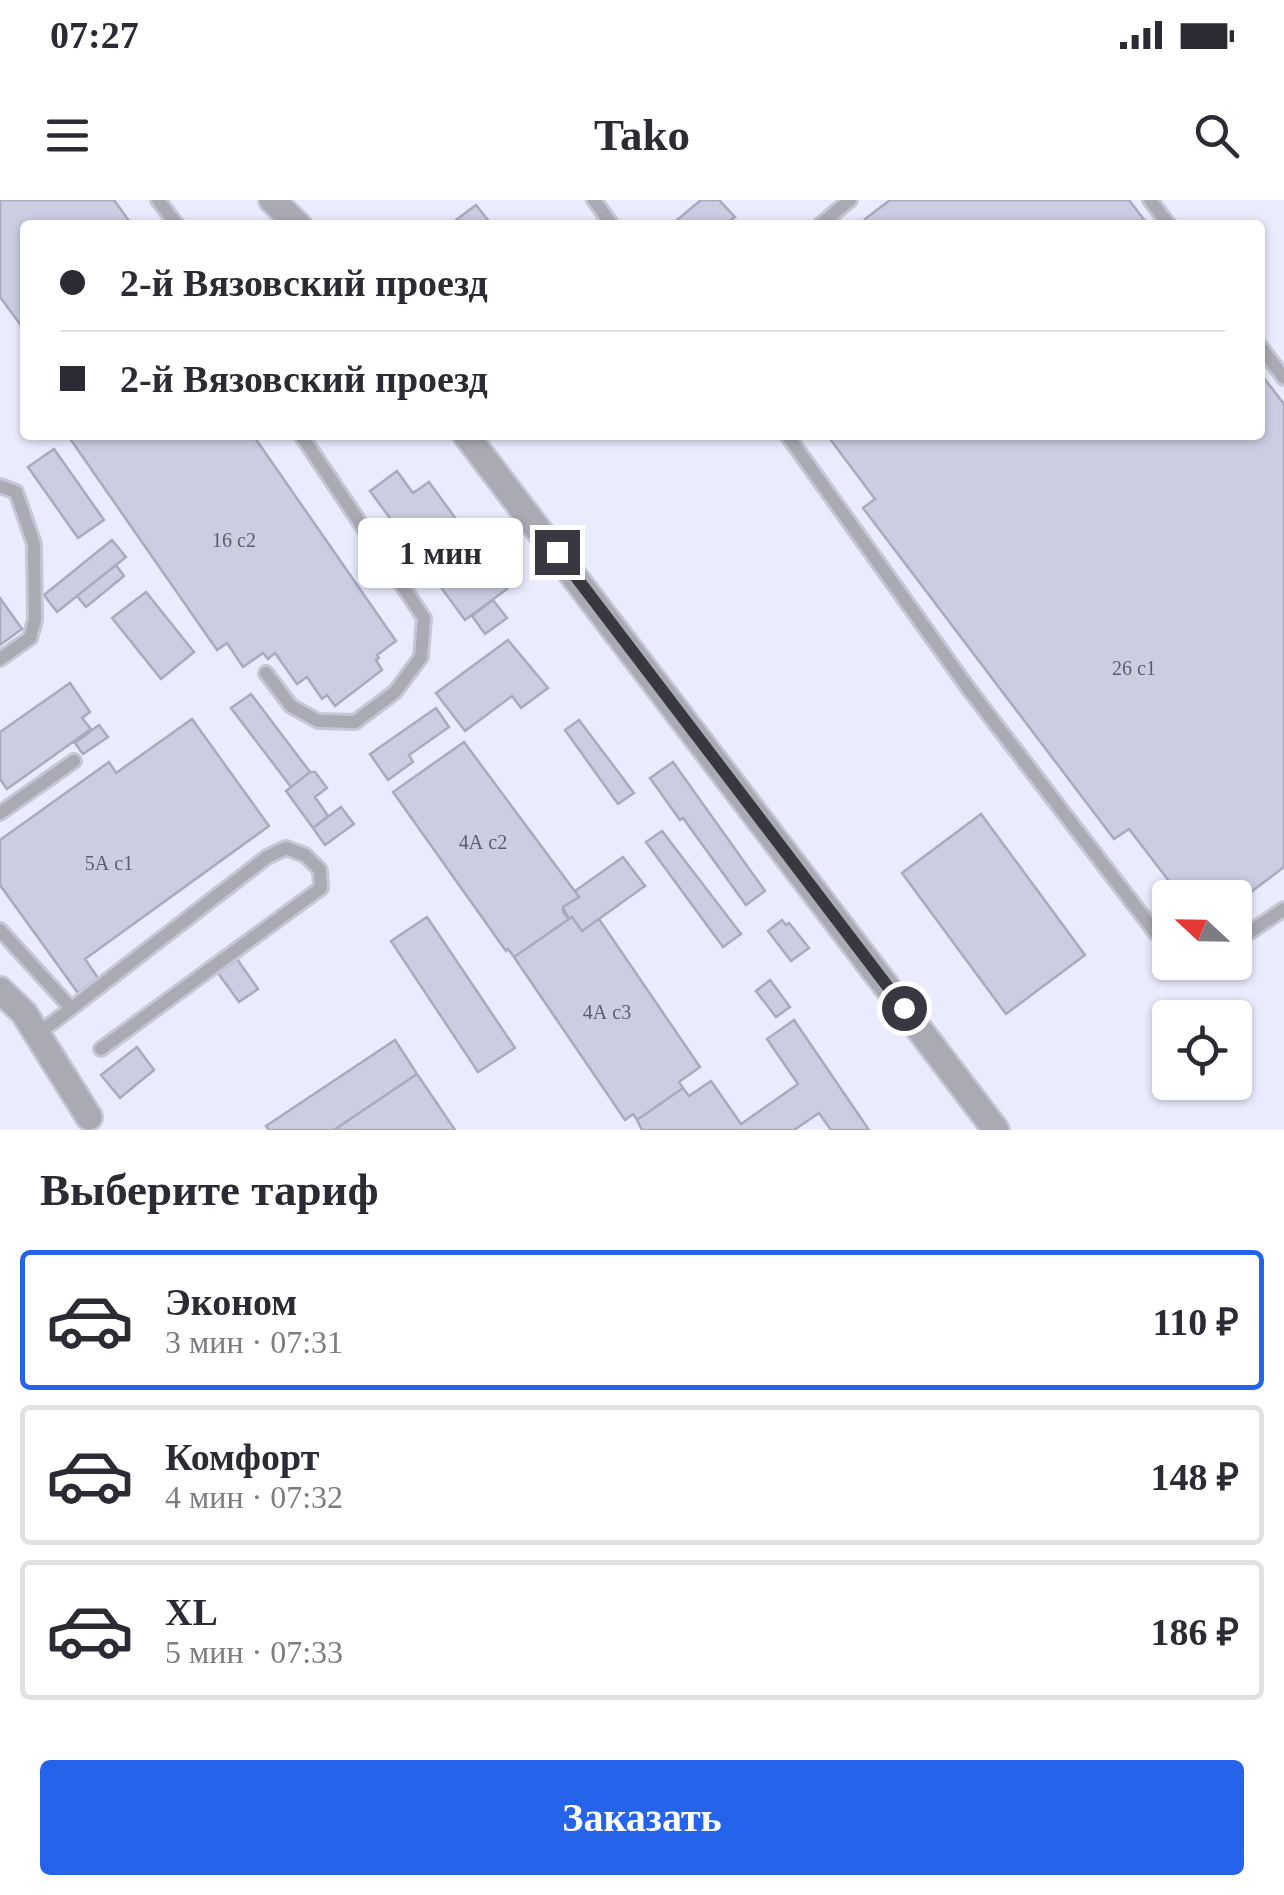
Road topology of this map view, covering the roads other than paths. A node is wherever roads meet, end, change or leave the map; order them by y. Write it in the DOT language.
graph roads {
  1 [pos="158,200"];
  2 [pos="272,200"];
  3 [pos="850,200"];
  4 [pos="1150,200"];
  5 [pos="173,220"];
  6 [pos="293,220"];
  7 [pos="826,220"];
  8 [pos="1165,220"];
  9 [pos="1265,353"];
  10 [pos="1284,378"];
  11 [pos="304,440"];
  12 [pos="470,440"];
  13 [pos="792,440"];
  14 [pos="0,486"];
  15 [pos="0,659"];
  16 [pos="266,673"];
  17 [pos="74,762"];
  18 [pos="0,813"];
  19 [pos="1284,909"];
  20 [pos="1152,928"];
  21 [pos="0,930"];
  22 [pos="1252,931"];
  23 [pos="0,990"];
  24 [pos="71,1008"];
  25 [pos="38,1034"];
  26 [pos="101,1050"];
  27 [pos="94,1126"];
  28 [pos="996,1130"];
  1 -- 5 [label="lane"];
  2 -- 6 [label="street"];
  3 -- 7 [label="lane"];
  4 -- 8 [label="lane"];
  9 -- 10 [label="lane"];
  11 -- 16 [label="lane"];
  12 -- 28 [label="street"];
  13 -- 20 [label="lane"];
  14 -- 15 [label="lane"];
  17 -- 18 [label="lane"];
  19 -- 22 [label="lane"];
  21 -- 24 [label="lane"];
  23 -- 25 [label="street"];
  24 -- 25 [label="lane"];
  24 -- 26 [label="lane"];
  25 -- 27 [label="street"];
}
